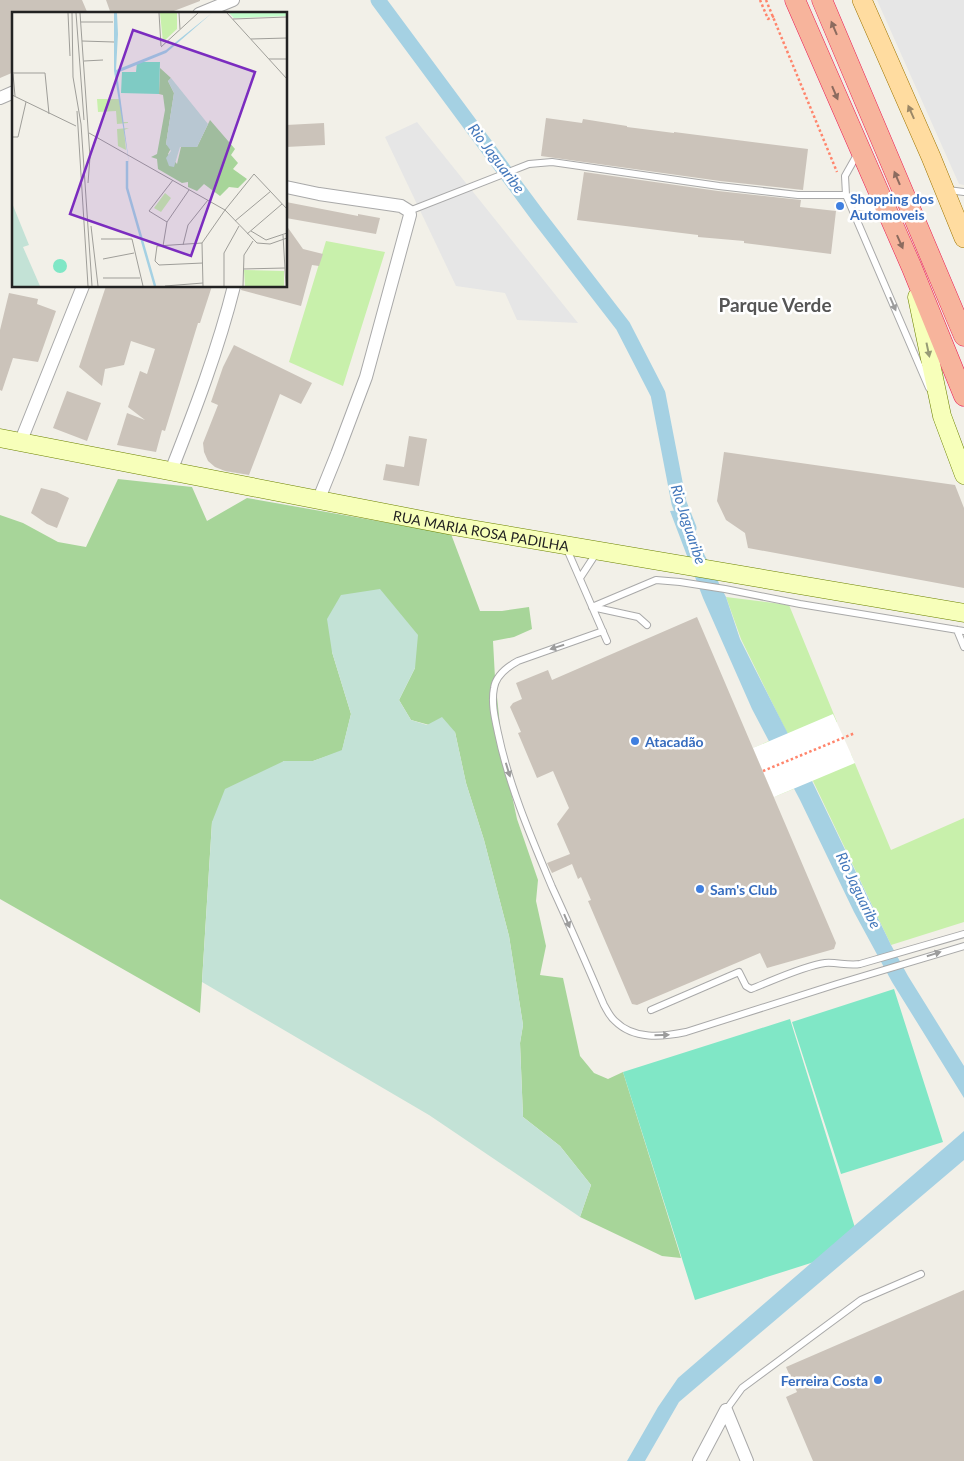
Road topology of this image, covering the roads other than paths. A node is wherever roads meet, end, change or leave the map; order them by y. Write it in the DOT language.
graph roads {
  1 [pos="795,0"];
  2 [pos="822,0"];
  3 [pos="862,0"];
  4 [pos="229,6"];
  5 [pos="206,12"];
  6 [pos="12,93"];
  7 [pos="0,98"];
  8 [pos="860,150"];
  9 [pos="288,187"];
  10 [pos="944,189"];
  11 [pos="964,192"];
  12 [pos="846,195"];
  13 [pos="409,211"];
  14 [pos="887,212"];
  15 [pos="964,238"];
  16 [pos="912,268"];
  17 [pos="937,271"];
  18 [pos="82,288"];
  19 [pos="233,288"];
  20 [pos="964,297"];
  21 [pos="964,336"];
  22 [pos="964,396"];
  23 [pos="942,416"];
  24 [pos="0,438"];
  25 [pos="20,443"];
  26 [pos="171,471"];
  27 [pos="964,475"];
  28 [pos="318,500"];
  29 [pos="566,546"];
  30 [pos="597,552"];
  31 [pos="580,578"];
  32 [pos="592,607"];
  33 [pos="964,613"];
  34 [pos="647,625"];
  35 [pos="960,630"];
  36 [pos="603,631"];
  37 [pos="608,641"];
  38 [pos="964,647"];
  39 [pos="964,934"];
  40 [pos="964,946"];
  41 [pos="651,1010"];
  42 [pos="921,1274"];
  43 [pos="726,1410"];
  44 [pos="700,1461"];
  45 [pos="747,1461"];
  1 -- 8 [label="highway, one-way"];
  17 -- 2 [label="highway, one-way"];
  10 -- 3 [label="main road, one-way"];
  4 -- 5 [label="street"];
  6 -- 7 [label="street"];
  8 -- 12 [label="lane"];
  8 -- 14 [label="highway"];
  9 -- 13 [label="street"];
  10 -- 11 [label="lane"];
  10 -- 15 [label="main road"];
  12 -- 13 [label="lane"];
  12 -- 14 [label="lane"];
  12 -- 23 [label="lane, one-way"];
  13 -- 28 [label="street"];
  14 -- 16 [label="highway, one-way"];
  16 -- 22 [label="highway"];
  16 -- 23 [label="main road, one-way"];
  17 -- 20 [label="highway"];
  17 -- 21 [label="highway"];
  18 -- 25 [label="street"];
  19 -- 26 [label="street"];
  23 -- 27 [label="main road"];
  24 -- 25 [label="main road, RUA MARIA ROSA PADILHA"];
  25 -- 26 [label="main road, RUA MARIA ROSA PADILHA"];
  26 -- 28 [label="main road, RUA MARIA ROSA PADILHA"];
  28 -- 29 [label="main road, RUA MARIA ROSA PADILHA"];
  29 -- 30 [label="main road, RUA MARIA ROSA PADILHA"];
  29 -- 31 [label="lane"];
  30 -- 31 [label="lane"];
  30 -- 33 [label="main road, RUA MARIA ROSA PADILHA"];
  31 -- 32 [label="lane"];
  32 -- 34 [label="lane"];
  32 -- 35 [label="lane"];
  32 -- 36 [label="lane"];
  35 -- 38 [label="lane"];
  36 -- 37 [label="lane"];
  36 -- 40 [label="lane, one-way"];
  39 -- 41 [label="lane"];
  42 -- 43 [label="lane"];
  43 -- 44 [label="street"];
  43 -- 45 [label="street"];
}
